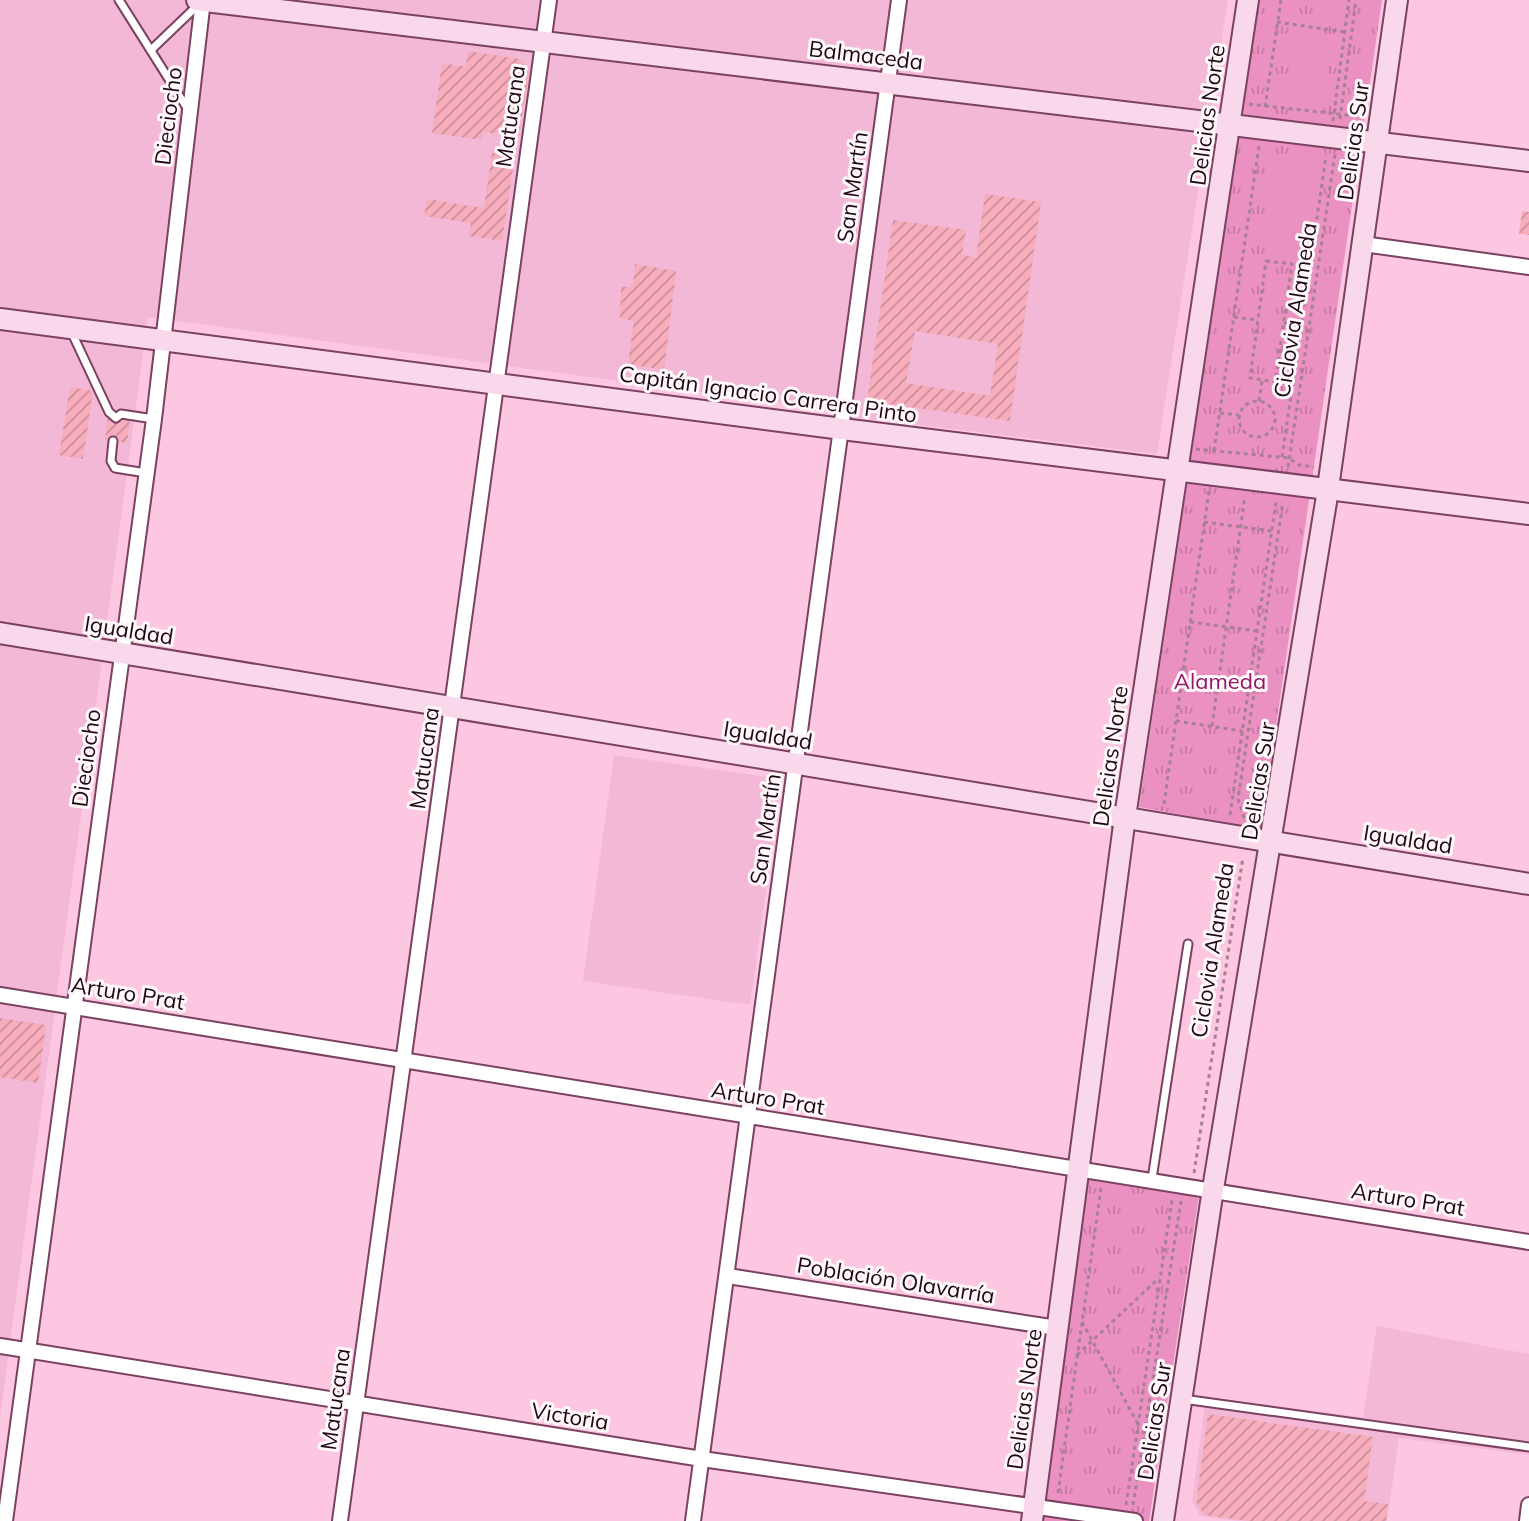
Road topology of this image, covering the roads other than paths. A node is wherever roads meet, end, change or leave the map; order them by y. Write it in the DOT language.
graph roads {
  1 [pos="119,0"];
  2 [pos="197,0"];
  3 [pos="203,0"];
  4 [pos="549,0"];
  5 [pos="899,0"];
  6 [pos="1248,0"];
  7 [pos="1397,0"];
  8 [pos="543,40"];
  9 [pos="151,50"];
  10 [pos="888,82"];
  11 [pos="190,113"];
  12 [pos="1230,125"];
  13 [pos="1376,151"];
  14 [pos="1529,161"];
  15 [pos="1363,244"];
  16 [pos="1529,267"];
  17 [pos="0,319"];
  18 [pos="71,329"];
  19 [pos="164,340"];
  20 [pos="496,381"];
  21 [pos="154,419"];
  22 [pos="842,429"];
  23 [pos="113,441"];
  24 [pos="1177,470"];
  25 [pos="146,473"];
  26 [pos="1330,478"];
  27 [pos="1529,514"];
  28 [pos="0,633"];
  29 [pos="122,653"];
  30 [pos="453,707"];
  31 [pos="796,764"];
  32 [pos="1127,808"];
  33 [pos="1254,834"];
  34 [pos="1529,884"];
  35 [pos="1188,944"];
  36 [pos="0,995"];
  37 [pos="75,1007"];
  38 [pos="404,1059"];
  39 [pos="748,1118"];
  40 [pos="1077,1167"];
  41 [pos="1152,1179"];
  42 [pos="1201,1187"];
  43 [pos="1529,1242"];
  44 [pos="728,1276"];
  45 [pos="1057,1328"];
  46 [pos="0,1346"];
  47 [pos="30,1351"];
  48 [pos="1181,1399"];
  49 [pos="356,1403"];
  50 [pos="1529,1447"];
  51 [pos="702,1459"];
  52 [pos="1529,1505"];
  53 [pos="1033,1514"];
  54 [pos="1130,1520"];
  55 [pos="5,1521"];
  56 [pos="340,1521"];
  57 [pos="693,1521"];
  58 [pos="1163,1521"];
  59 [pos="1527,1521"];
  1 -- 9 [label="lane"];
  2 -- 3 [label="street, Balmaceda"];
  3 -- 8 [label="street, Balmaceda"];
  3 -- 9 [label="lane"];
  3 -- 11 [label="street, Dieciocho"];
  4 -- 8 [label="street, Matucana"];
  5 -- 10 [label="street, San Martín"];
  6 -- 12 [label="street, Delicias Norte"];
  7 -- 13 [label="street, Delicias Sur"];
  8 -- 10 [label="street, Balmaceda"];
  8 -- 20 [label="street, Matucana"];
  9 -- 11 [label="lane"];
  10 -- 12 [label="street, Balmaceda"];
  10 -- 22 [label="street, San Martín"];
  11 -- 19 [label="street, Dieciocho"];
  12 -- 13 [label="street, Balmaceda"];
  12 -- 24 [label="street, Delicias Norte"];
  13 -- 14 [label="street, Balmaceda"];
  13 -- 15 [label="street, Delicias Sur"];
  15 -- 16 [label="street"];
  15 -- 26 [label="street, Delicias Sur"];
  17 -- 18 [label="street, Capitán Ignacio Carrera Pinto"];
  18 -- 19 [label="street, Capitán Ignacio Carrera Pinto"];
  18 -- 21 [label="lane"];
  19 -- 20 [label="street, Capitán Ignacio Carrera Pinto"];
  19 -- 21 [label="street, Dieciocho"];
  20 -- 22 [label="street, Capitán Ignacio Carrera Pinto"];
  20 -- 30 [label="street, Matucana"];
  21 -- 25 [label="street, Dieciocho"];
  22 -- 24 [label="street, Capitán Ignacio Carrera Pinto"];
  22 -- 31 [label="street, San Martín"];
  23 -- 25 [label="lane"];
  24 -- 26 [label="street, Capitán Ignacio Carrera Pinto"];
  24 -- 32 [label="street, Delicias Norte"];
  25 -- 29 [label="street, Dieciocho"];
  26 -- 27 [label="street, Capitán Ignacio Carrera Pinto"];
  26 -- 33 [label="street, Delicias Sur"];
  28 -- 29 [label="street, Igualdad"];
  29 -- 30 [label="street, Igualdad"];
  29 -- 37 [label="street, Dieciocho"];
  30 -- 31 [label="street, Igualdad"];
  30 -- 38 [label="street, Matucana"];
  31 -- 32 [label="street, Igualdad"];
  31 -- 39 [label="street, San Martín"];
  32 -- 33 [label="street, Igualdad"];
  32 -- 40 [label="street, Delicias Norte"];
  33 -- 34 [label="street, Igualdad"];
  33 -- 42 [label="street, Delicias Sur"];
  35 -- 41 [label="lane"];
  36 -- 37 [label="street, Arturo Prat"];
  37 -- 38 [label="street, Arturo Prat"];
  37 -- 47 [label="street, Dieciocho"];
  38 -- 39 [label="street, Arturo Prat"];
  38 -- 49 [label="street, Matucana"];
  39 -- 40 [label="street, Arturo Prat"];
  39 -- 44 [label="street, San Martín"];
  40 -- 41 [label="street, Arturo Prat"];
  40 -- 45 [label="street, Delicias Norte"];
  41 -- 42 [label="street, Arturo Prat"];
  42 -- 43 [label="street, Arturo Prat"];
  42 -- 48 [label="street, Delicias Sur"];
  44 -- 45 [label="street, Población Olavarría"];
  44 -- 51 [label="street, San Martín"];
  45 -- 53 [label="street, Delicias Norte"];
  46 -- 47 [label="street, Victoria"];
  47 -- 49 [label="street, Victoria"];
  47 -- 55 [label="street, Dieciocho"];
  48 -- 50 [label="lane"];
  48 -- 58 [label="street, Delicias Sur"];
  49 -- 51 [label="street, Victoria"];
  49 -- 56 [label="street, Matucana"];
  51 -- 53 [label="street, Victoria"];
  51 -- 57 [label="street, San Martín"];
  52 -- 59 [label="street"];
  53 -- 54 [label="street, Victoria"];
}
